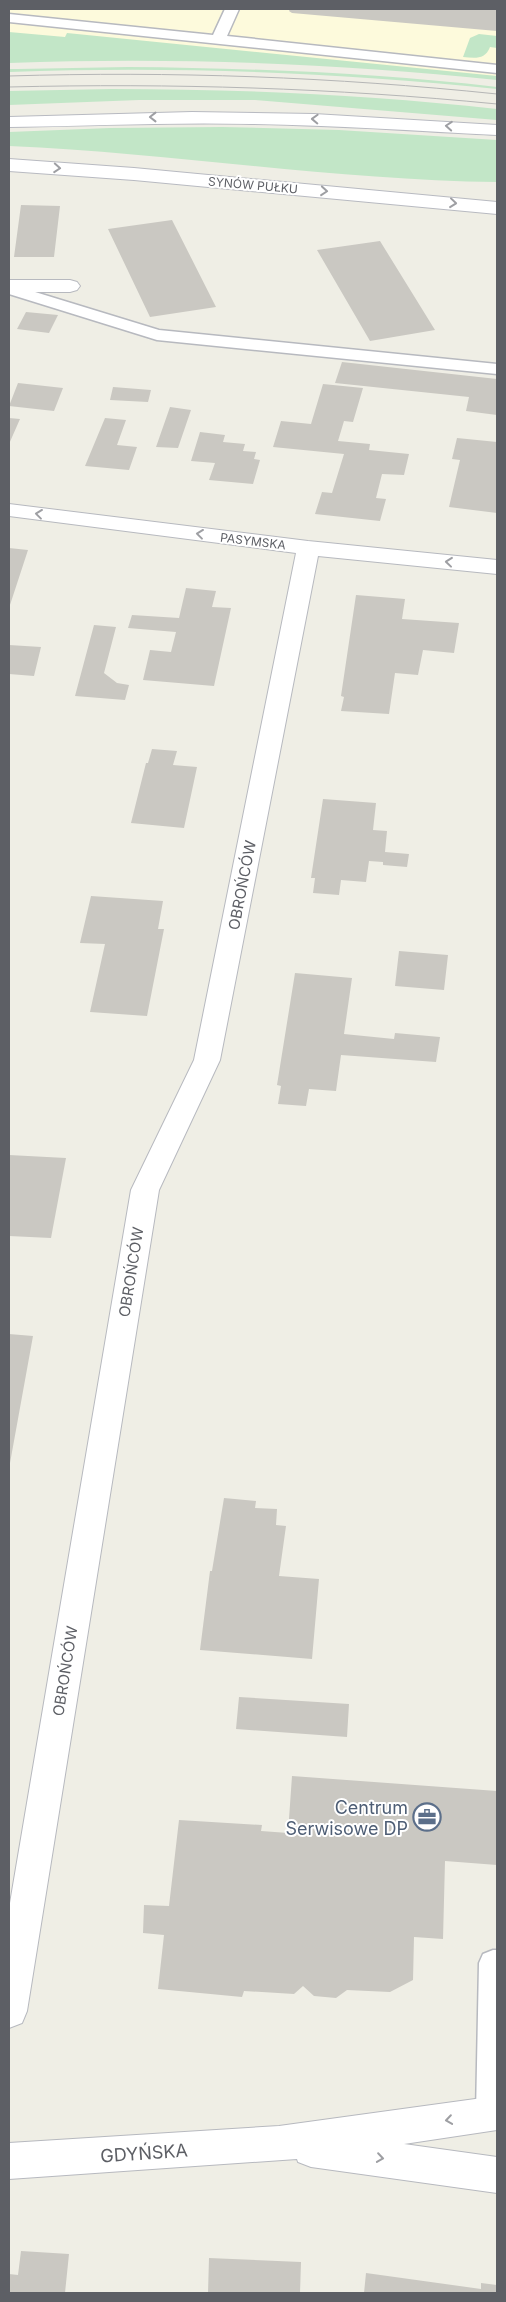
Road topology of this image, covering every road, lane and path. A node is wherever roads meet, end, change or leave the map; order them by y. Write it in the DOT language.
graph roads {
  1 [pos="232,9"];
  2 [pos="9,18"];
  3 [pos="218,40"];
  4 [pos="497,69"];
  5 [pos="9,122"];
  6 [pos="497,130"];
  7 [pos="9,165"];
  8 [pos="497,208"];
  9 [pos="70,286"];
  10 [pos="9,287"];
  11 [pos="497,369"];
  12 [pos="9,510"];
  13 [pos="308,548"];
  14 [pos="497,568"];
  15 [pos="497,1963"];
  16 [pos="9,2010"];
  17 [pos="494,2114"];
  18 [pos="280,2144"];
  19 [pos="9,2161"];
  20 [pos="497,2175"];
  1 -- 3 [label="lane"];
  2 -- 3 [label="lane"];
  3 -- 4 [label="lane"];
  6 -- 5 [label="street, one-way"];
  7 -- 8 [label="street, SYNÓW PUŁKU, one-way"];
  9 -- 10 [label="street"];
  10 -- 11 [label="lane"];
  13 -- 12 [label="street, PASYMSKA, one-way"];
  14 -- 13 [label="street, PASYMSKA, one-way"];
  13 -- 16 [label="street, OBROŃCÓW"];
  15 -- 17 [label="lane"];
  17 -- 18 [label="street, GDYŃSKA, one-way"];
  18 -- 19 [label="street, GDYŃSKA"];
  18 -- 20 [label="street, GDYŃSKA, one-way"];
}
